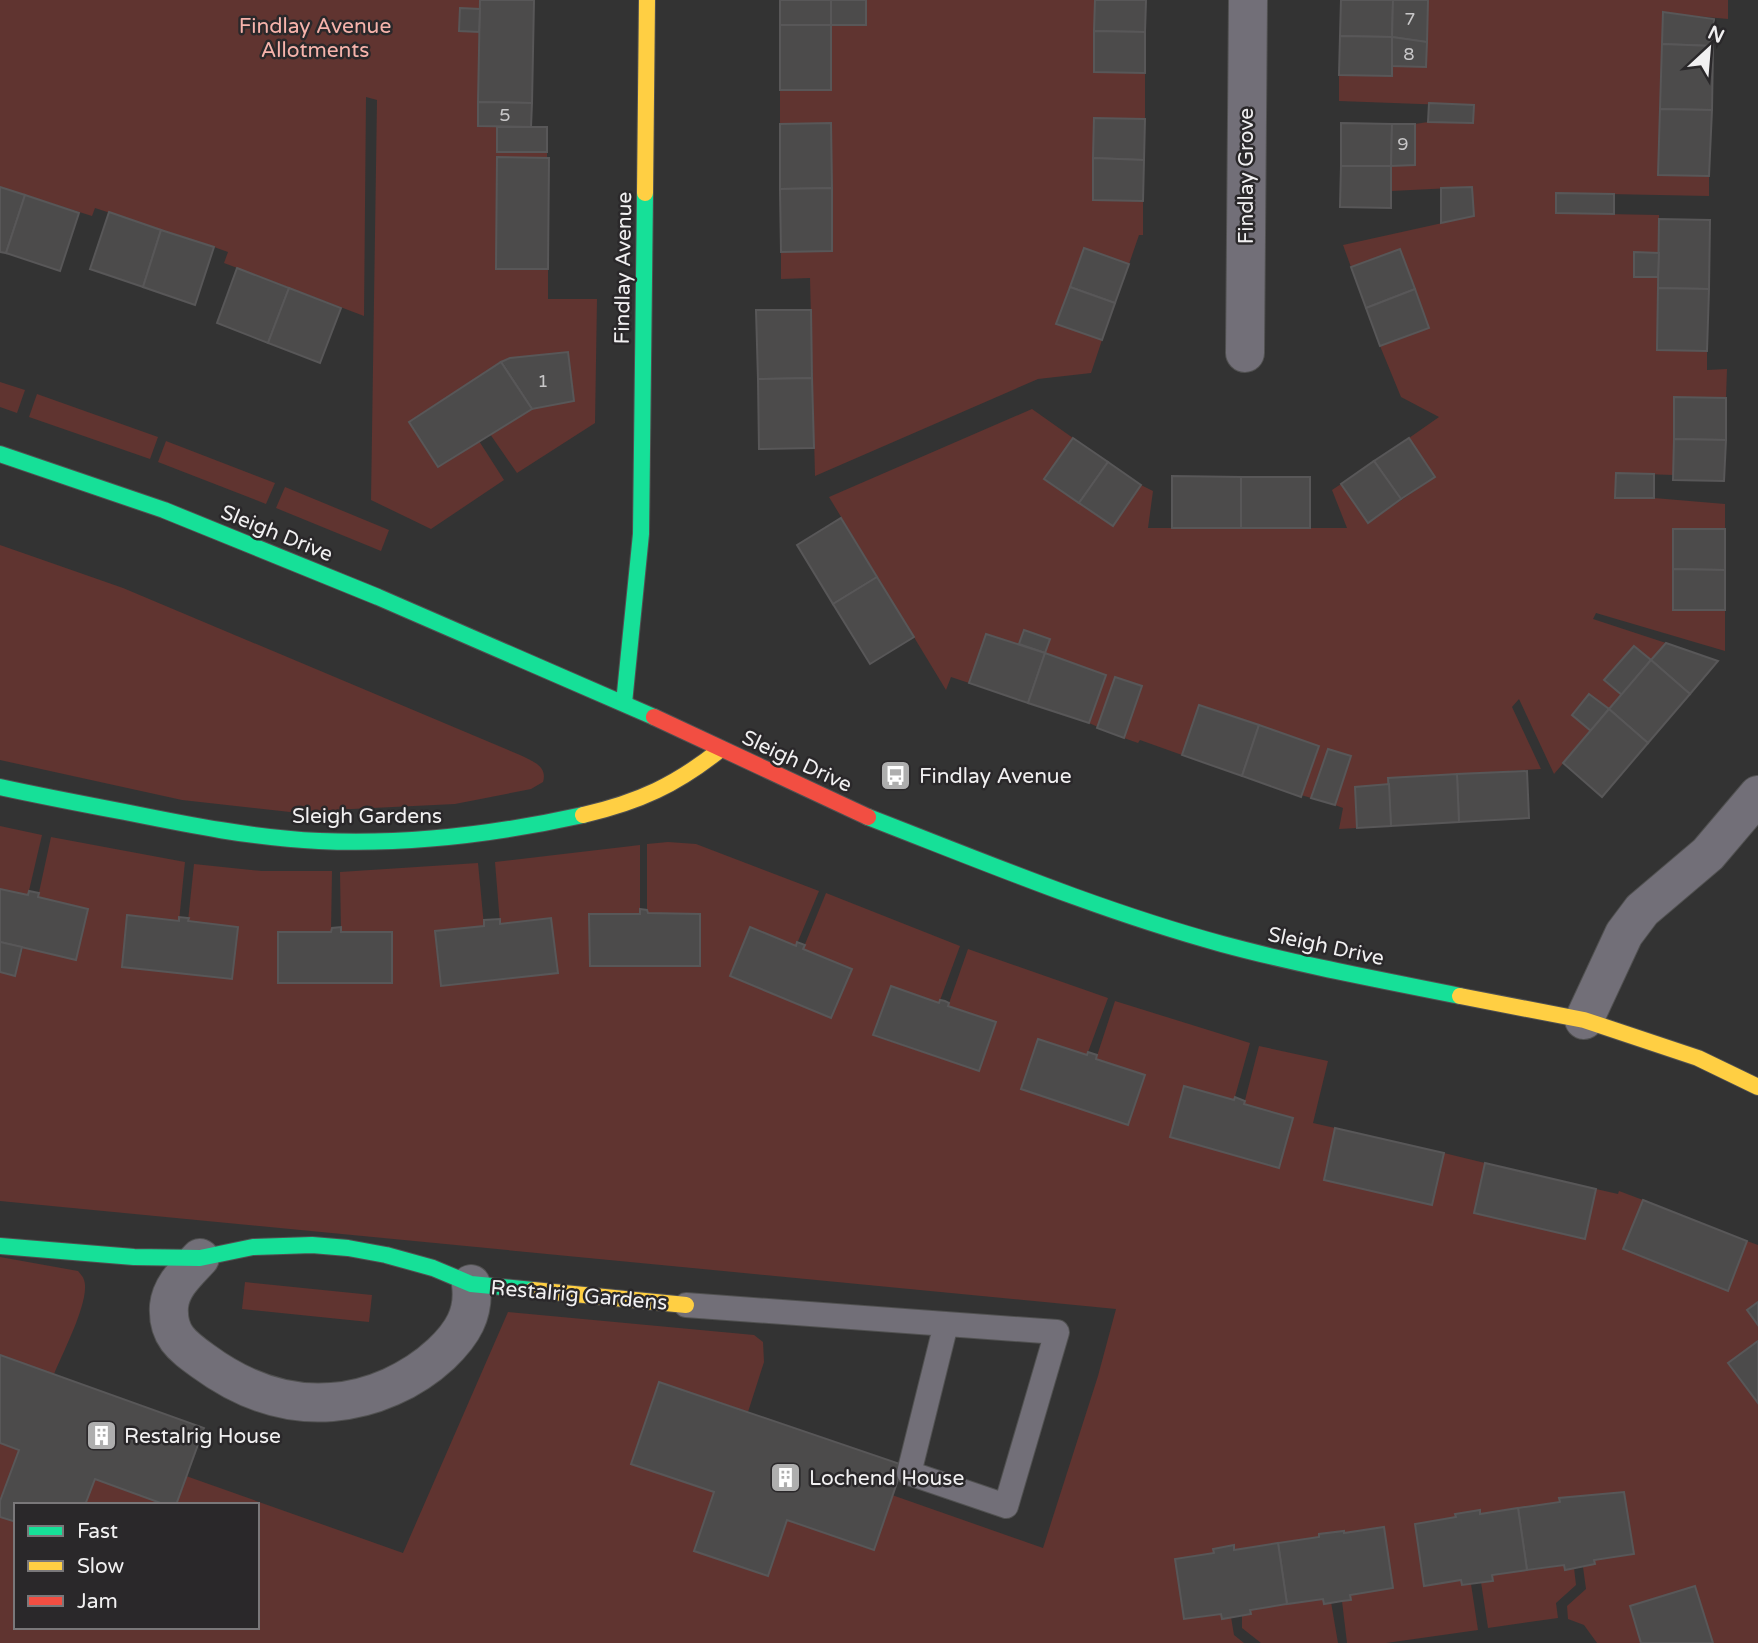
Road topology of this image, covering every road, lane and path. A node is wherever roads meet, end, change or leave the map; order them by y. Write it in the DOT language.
graph roads {
  1 [pos="647,0"];
  2 [pos="1248,0"];
  3 [pos="1245,353"];
  4 [pos="0,454"];
  5 [pos="624,703"];
  6 [pos="721,749"];
  7 [pos="0,787"];
  8 [pos="1758,794"];
  9 [pos="1584,1020"];
  10 [pos="1758,1087"];
  11 [pos="0,1246"];
  12 [pos="200,1258"];
  13 [pos="471,1284"];
  14 [pos="686,1305"];
  15 [pos="946,1324"];
  1 -- 5 [label="street, Findlay Avenue"];
  2 -- 3 [label="street, Findlay Grove"];
  4 -- 5 [label="street, Sleigh Drive"];
  5 -- 6 [label="street, Sleigh Drive"];
  6 -- 7 [label="street, Sleigh Gardens"];
  6 -- 9 [label="street, Sleigh Drive"];
  8 -- 9 [label="street"];
  9 -- 10 [label="street, Sleigh Drive"];
  11 -- 12 [label="street, Restalrig Gardens"];
  12 -- 13 [label="street, Restalrig Gardens"];
  12 -- 13 [label="street, Restalrig Gardens"];
  13 -- 14 [label="street, Restalrig Gardens"];
  14 -- 15 [label="lane"];
  15 -- 15 [label="lane"];
}
